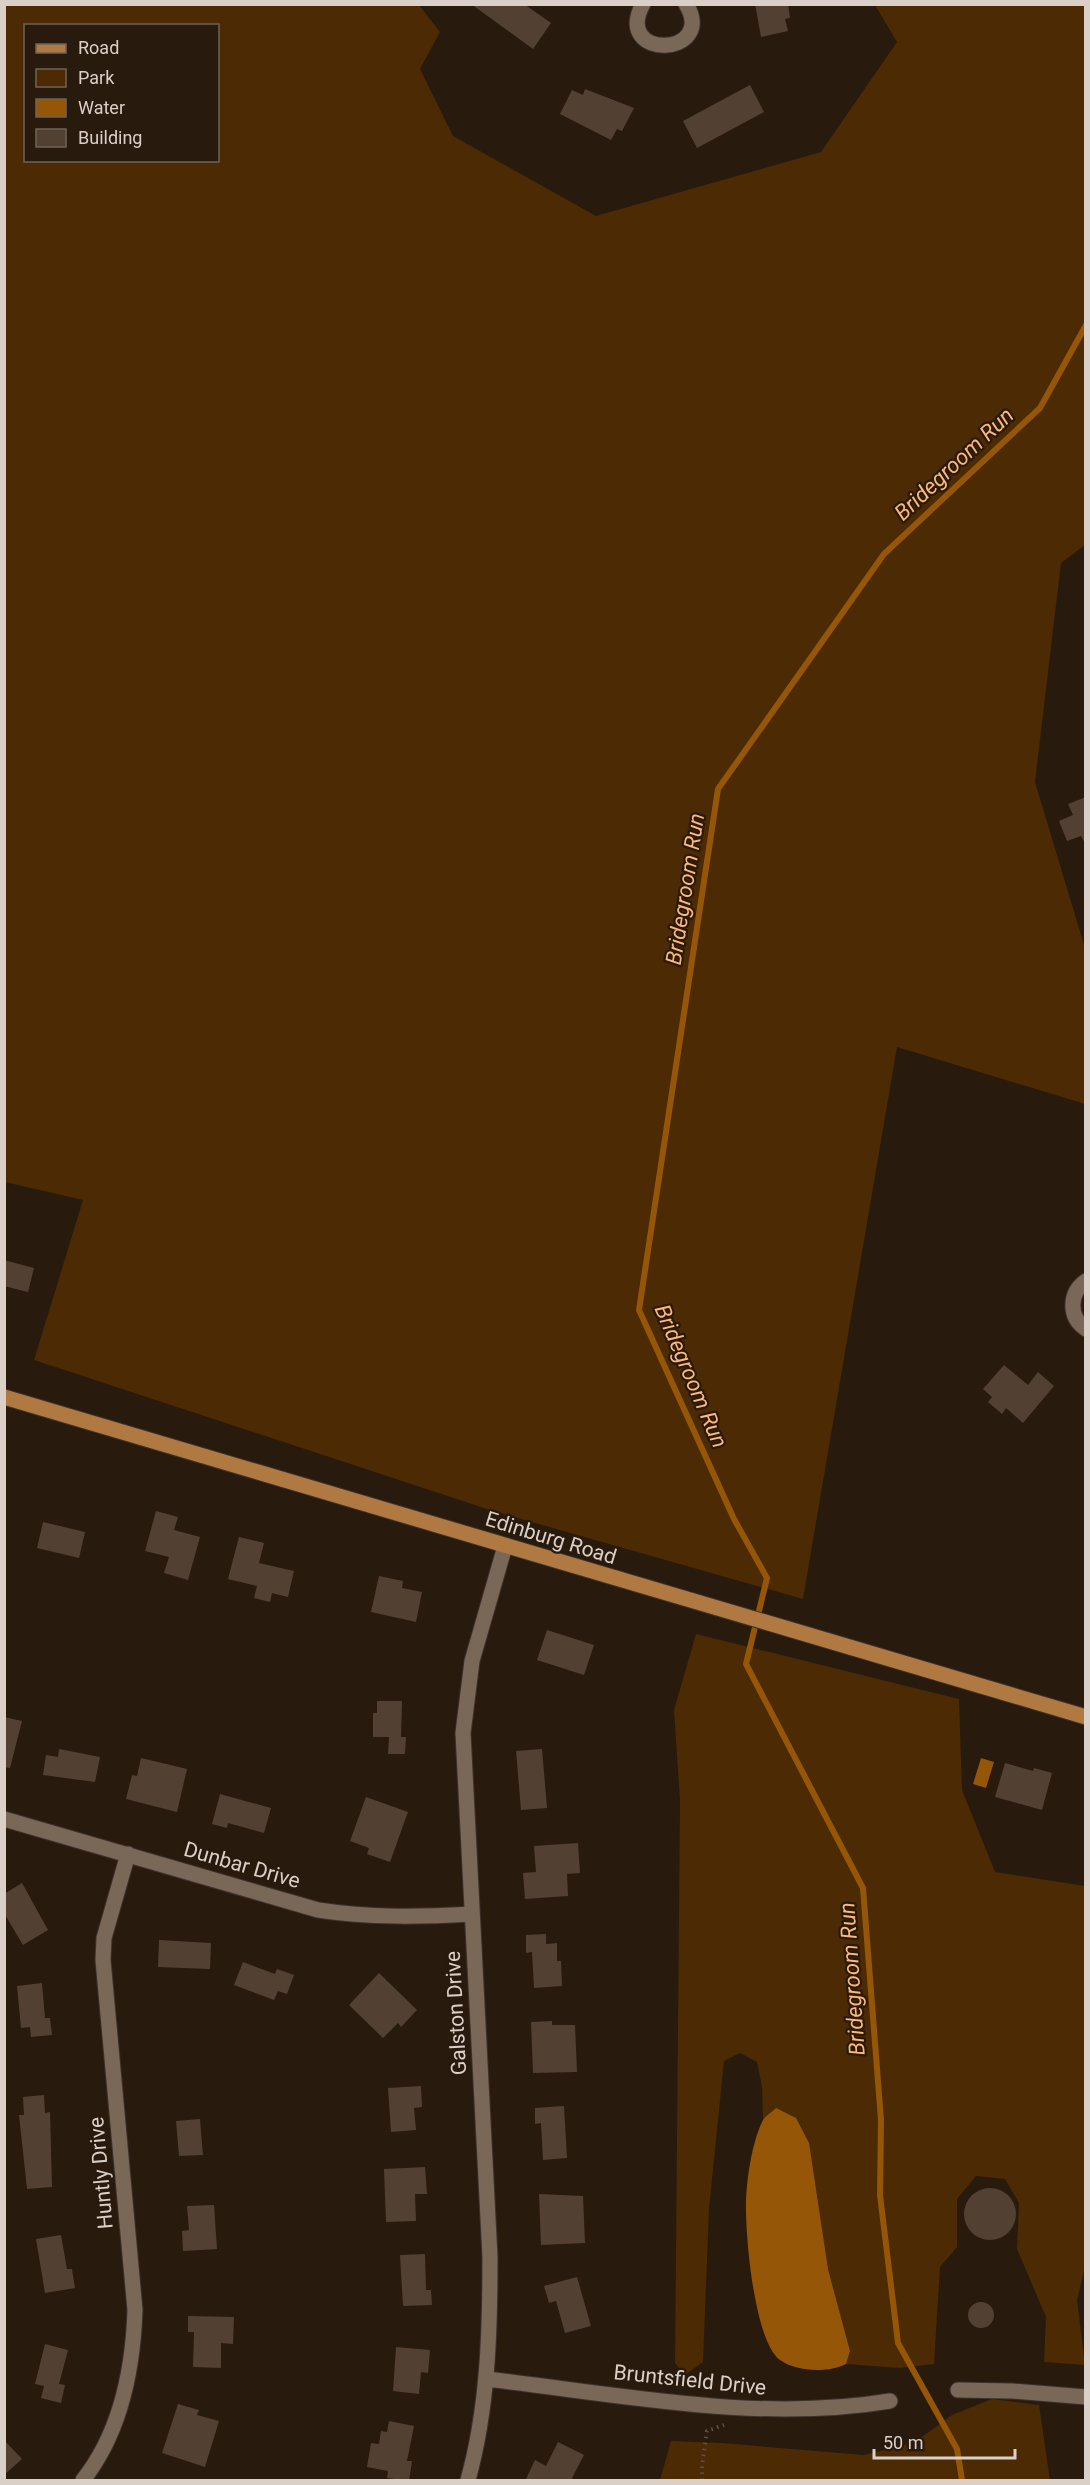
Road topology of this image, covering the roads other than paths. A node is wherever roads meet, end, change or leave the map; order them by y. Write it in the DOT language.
graph roads {
  1 [pos="643,4"];
  2 [pos="686,4"];
  3 [pos="1086,1281"];
  4 [pos="1086,1329"];
  5 [pos="4,1397"];
  6 [pos="506,1546"];
  7 [pos="1086,1717"];
  8 [pos="4,1819"];
  9 [pos="128,1854"];
  10 [pos="472,1914"];
  11 [pos="486,2379"];
  12 [pos="958,2390"];
  13 [pos="1086,2397"];
  14 [pos="890,2401"];
  15 [pos="83,2481"];
  16 [pos="468,2481"];
  1 -- 2 [label="street"];
  3 -- 4 [label="street"];
  5 -- 6 [label="main road, Edinburg Road"];
  6 -- 7 [label="main road, Edinburg Road"];
  6 -- 10 [label="street, Galston Drive"];
  8 -- 9 [label="street, Dunbar Drive"];
  9 -- 10 [label="street, Dunbar Drive"];
  9 -- 15 [label="street, Huntly Drive"];
  10 -- 11 [label="street, Galston Drive"];
  11 -- 14 [label="street, Bruntsfield Drive"];
  11 -- 16 [label="street, Galston Drive"];
  12 -- 13 [label="street"];
}
